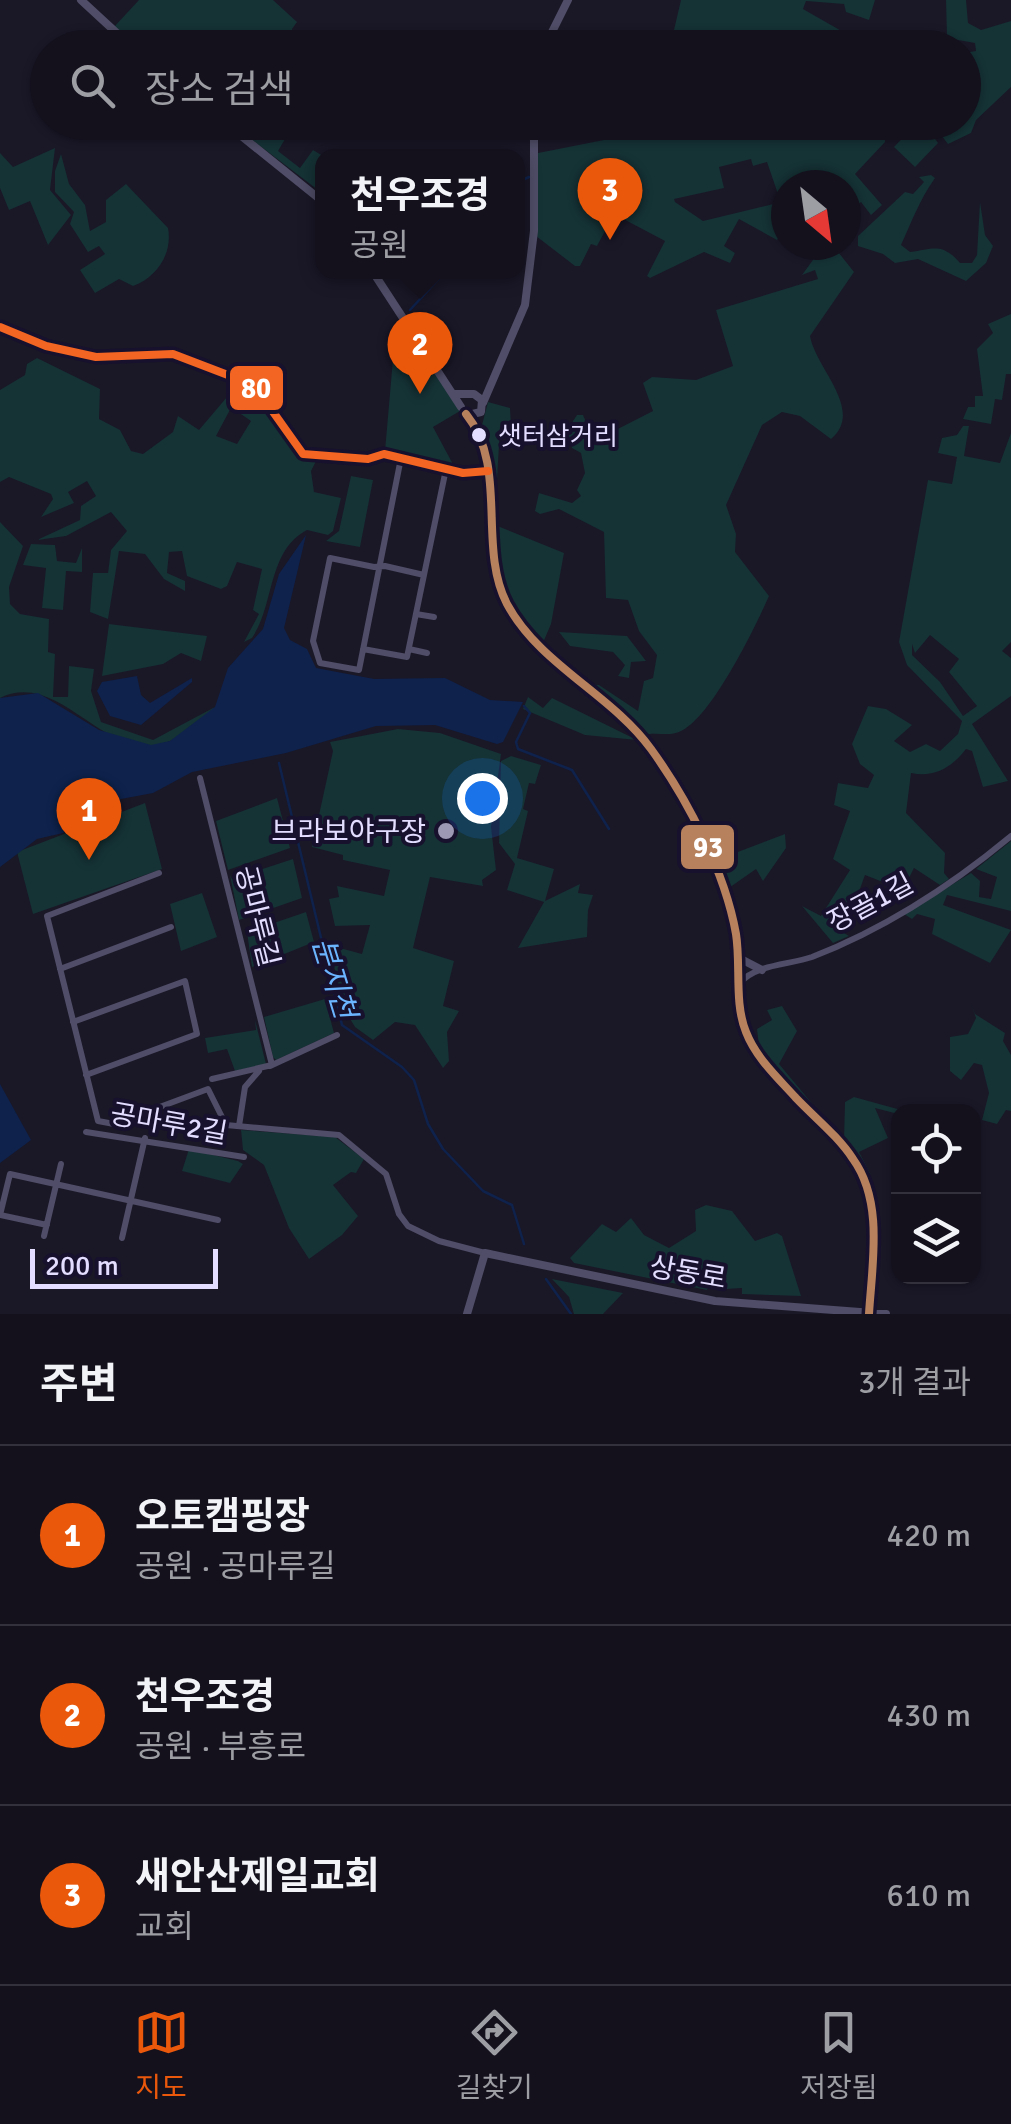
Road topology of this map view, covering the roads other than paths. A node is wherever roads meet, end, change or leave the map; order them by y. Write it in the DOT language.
graph roads {
  1 [pos="81,0"];
  2 [pos="568,0"];
  3 [pos="114,30"];
  4 [pos="553,30"];
  5 [pos="246,140"];
  6 [pos="534,140"];
  7 [pos="315,196"];
  8 [pos="378,279"];
  9 [pos="0,328"];
  10 [pos="488,389"];
  11 [pos="455,394"];
  12 [pos="471,394"];
  13 [pos="482,407"];
  14 [pos="464,411"];
  15 [pos="476,426"];
  16 [pos="401,458"];
  17 [pos="446,469"];
  18 [pos="488,471"];
  19 [pos="380,567"];
  20 [pos="424,575"];
  21 [pos="416,614"];
  22 [pos="434,617"];
  23 [pos="363,649"];
  24 [pos="409,649"];
  25 [pos="427,652"];
  26 [pos="200,778"];
  27 [pos="1011,836"];
  28 [pos="159,873"];
  29 [pos="171,927"];
  30 [pos="739,958"];
  31 [pos="60,969"];
  32 [pos="762,970"];
  33 [pos="740,983"];
  34 [pos="73,1022"];
  35 [pos="337,1035"];
  36 [pos="272,1065"];
  37 [pos="86,1075"];
  38 [pos="212,1080"];
  39 [pos="239,1126"];
  40 [pos="86,1132"];
  41 [pos="145,1138"];
  42 [pos="244,1157"];
  43 [pos="61,1164"];
  44 [pos="56,1184"];
  45 [pos="130,1201"];
  46 [pos="218,1220"];
  47 [pos="46,1225"];
  48 [pos="44,1236"];
  49 [pos="122,1238"];
  50 [pos="485,1253"];
  51 [pos="869,1313"];
  52 [pos="467,1314"];
  53 [pos="886,1314"];
  1 -- 3 [label="street"];
  2 -- 4 [label="street"];
  5 -- 7 [label="street"];
  6 -- 10 [label="street"];
  8 -- 11 [label="street"];
  9 -- 16 [label="street"];
  10 -- 12 [label="street"];
  10 -- 13 [label="street"];
  11 -- 12 [label="street"];
  11 -- 14 [label="street"];
  12 -- 13 [label="street"];
  12 -- 14 [label="street"];
  13 -- 14 [label="street"];
  13 -- 15 [label="street"];
  14 -- 15 [label="street"];
  15 -- 18 [label="street"];
  16 -- 17 [label="street"];
  16 -- 19 [label="street"];
  17 -- 18 [label="street"];
  17 -- 20 [label="street"];
  18 -- 30 [label="street"];
  19 -- 20 [label="street"];
  19 -- 23 [label="street"];
  19 -- 23 [label="street"];
  20 -- 21 [label="street"];
  21 -- 22 [label="street"];
  21 -- 24 [label="street"];
  23 -- 24 [label="street"];
  24 -- 25 [label="street"];
  26 -- 36 [label="street, 공마루길"];
  27 -- 32 [label="street, 장골1길"];
  28 -- 31 [label="street"];
  29 -- 31 [label="street"];
  30 -- 32 [label="street"];
  30 -- 33 [label="street"];
  31 -- 34 [label="street"];
  32 -- 33 [label="street, 장골1길"];
  33 -- 51 [label="street"];
  34 -- 37 [label="street"];
  34 -- 37 [label="street"];
  35 -- 36 [label="street"];
  36 -- 38 [label="street"];
  36 -- 39 [label="street"];
  37 -- 39 [label="street"];
  39 -- 50 [label="street"];
  40 -- 41 [label="street, 공마루2길"];
  41 -- 42 [label="street, 공마루2길"];
  41 -- 45 [label="street"];
  43 -- 44 [label="street"];
  44 -- 45 [label="street"];
  44 -- 47 [label="street"];
  44 -- 47 [label="street"];
  45 -- 46 [label="street"];
  45 -- 49 [label="street"];
  47 -- 48 [label="street"];
  50 -- 51 [label="street, 상동로"];
  50 -- 52 [label="street"];
  51 -- 53 [label="street, 상동로"];
}
